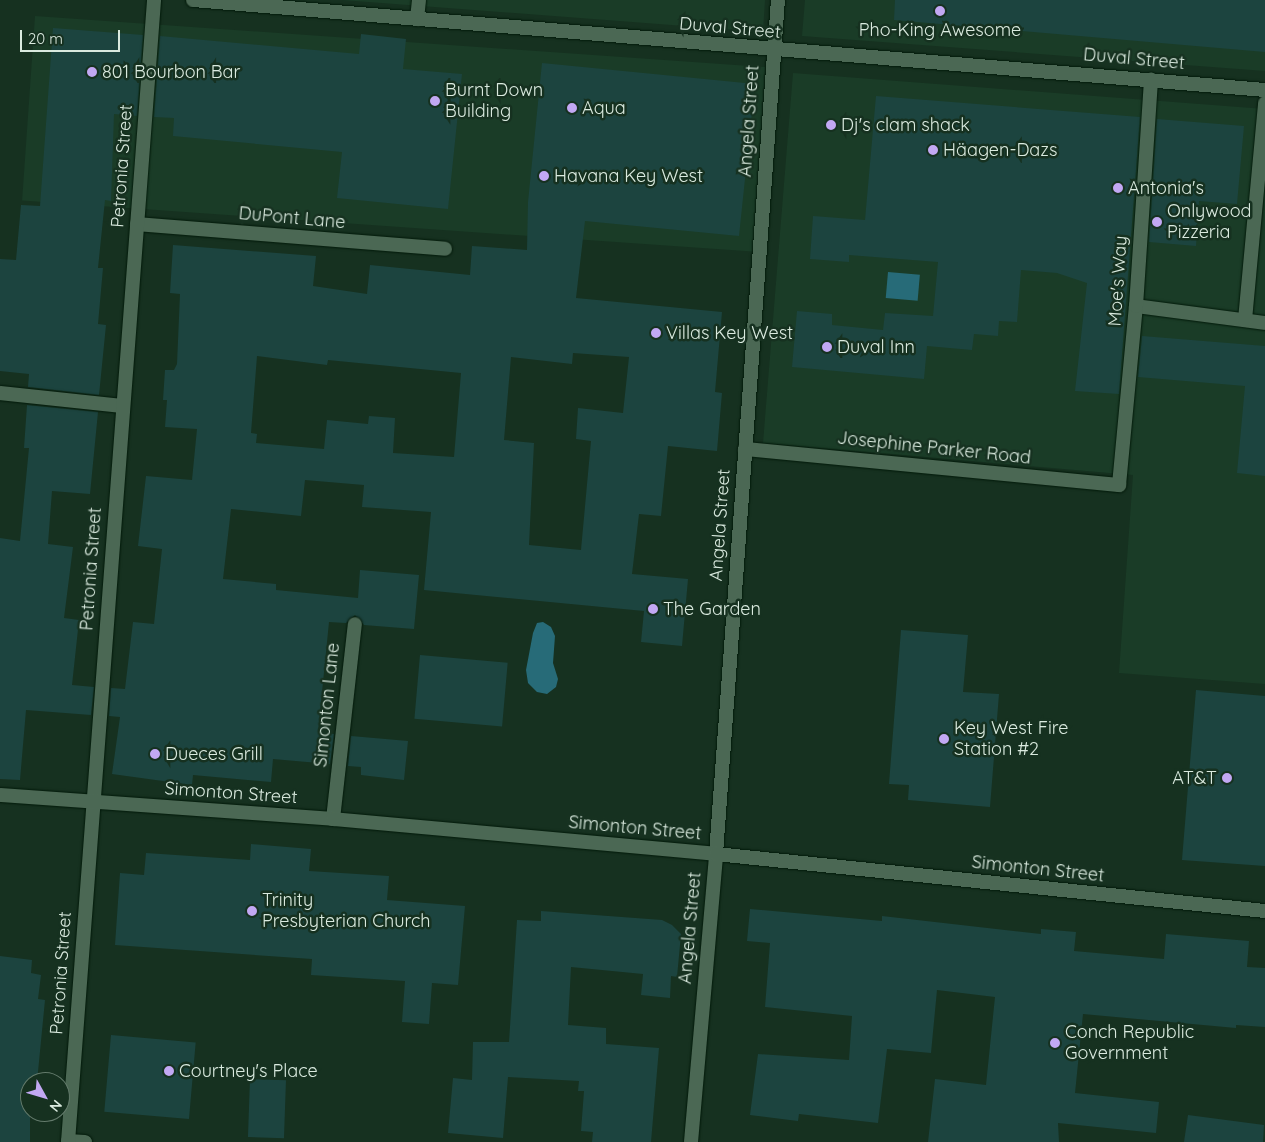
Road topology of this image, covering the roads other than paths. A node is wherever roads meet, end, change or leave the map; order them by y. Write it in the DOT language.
graph roads {
  1 [pos="154,0"];
  2 [pos="193,0"];
  3 [pos="419,0"];
  4 [pos="778,0"];
  5 [pos="417,19"];
  6 [pos="773,50"];
  7 [pos="1152,79"];
  8 [pos="1265,90"];
  9 [pos="1265,103"];
  10 [pos="137,224"];
  11 [pos="445,249"];
  12 [pos="1136,306"];
  13 [pos="1246,320"];
  14 [pos="1265,323"];
  15 [pos="0,393"];
  16 [pos="122,406"];
  17 [pos="745,449"];
  18 [pos="1119,486"];
  19 [pos="355,624"];
  20 [pos="0,796"];
  21 [pos="92,802"];
  22 [pos="333,819"];
  23 [pos="716,854"];
  24 [pos="1265,912"];
  25 [pos="68,1141"];
  26 [pos="85,1142"];
  27 [pos="690,1142"];
  1 -- 10 [label="street, Petronia Street"];
  2 -- 5 [label="street, Duval Street"];
  3 -- 5 [label="street"];
  4 -- 6 [label="street, Angela Street"];
  5 -- 6 [label="street, Duval Street"];
  6 -- 7 [label="street, Duval Street"];
  6 -- 17 [label="street, Angela Street"];
  7 -- 8 [label="street, Duval Street"];
  7 -- 12 [label="street, Moe's Way"];
  9 -- 13 [label="street"];
  10 -- 11 [label="street, DuPont Lane"];
  10 -- 16 [label="street, Petronia Street"];
  12 -- 13 [label="street"];
  12 -- 18 [label="street, Moe's Way"];
  13 -- 14 [label="street"];
  15 -- 16 [label="street"];
  16 -- 21 [label="street, Petronia Street"];
  17 -- 18 [label="street, Josephine Parker Road"];
  17 -- 23 [label="street, Angela Street"];
  19 -- 22 [label="street, Simonton Lane"];
  20 -- 21 [label="street, Simonton Street"];
  21 -- 22 [label="street, Simonton Street"];
  21 -- 25 [label="street, Petronia Street"];
  22 -- 23 [label="street, Simonton Street"];
  23 -- 24 [label="street, Simonton Street"];
  23 -- 27 [label="street, Angela Street"];
  25 -- 26 [label="street"];
}
